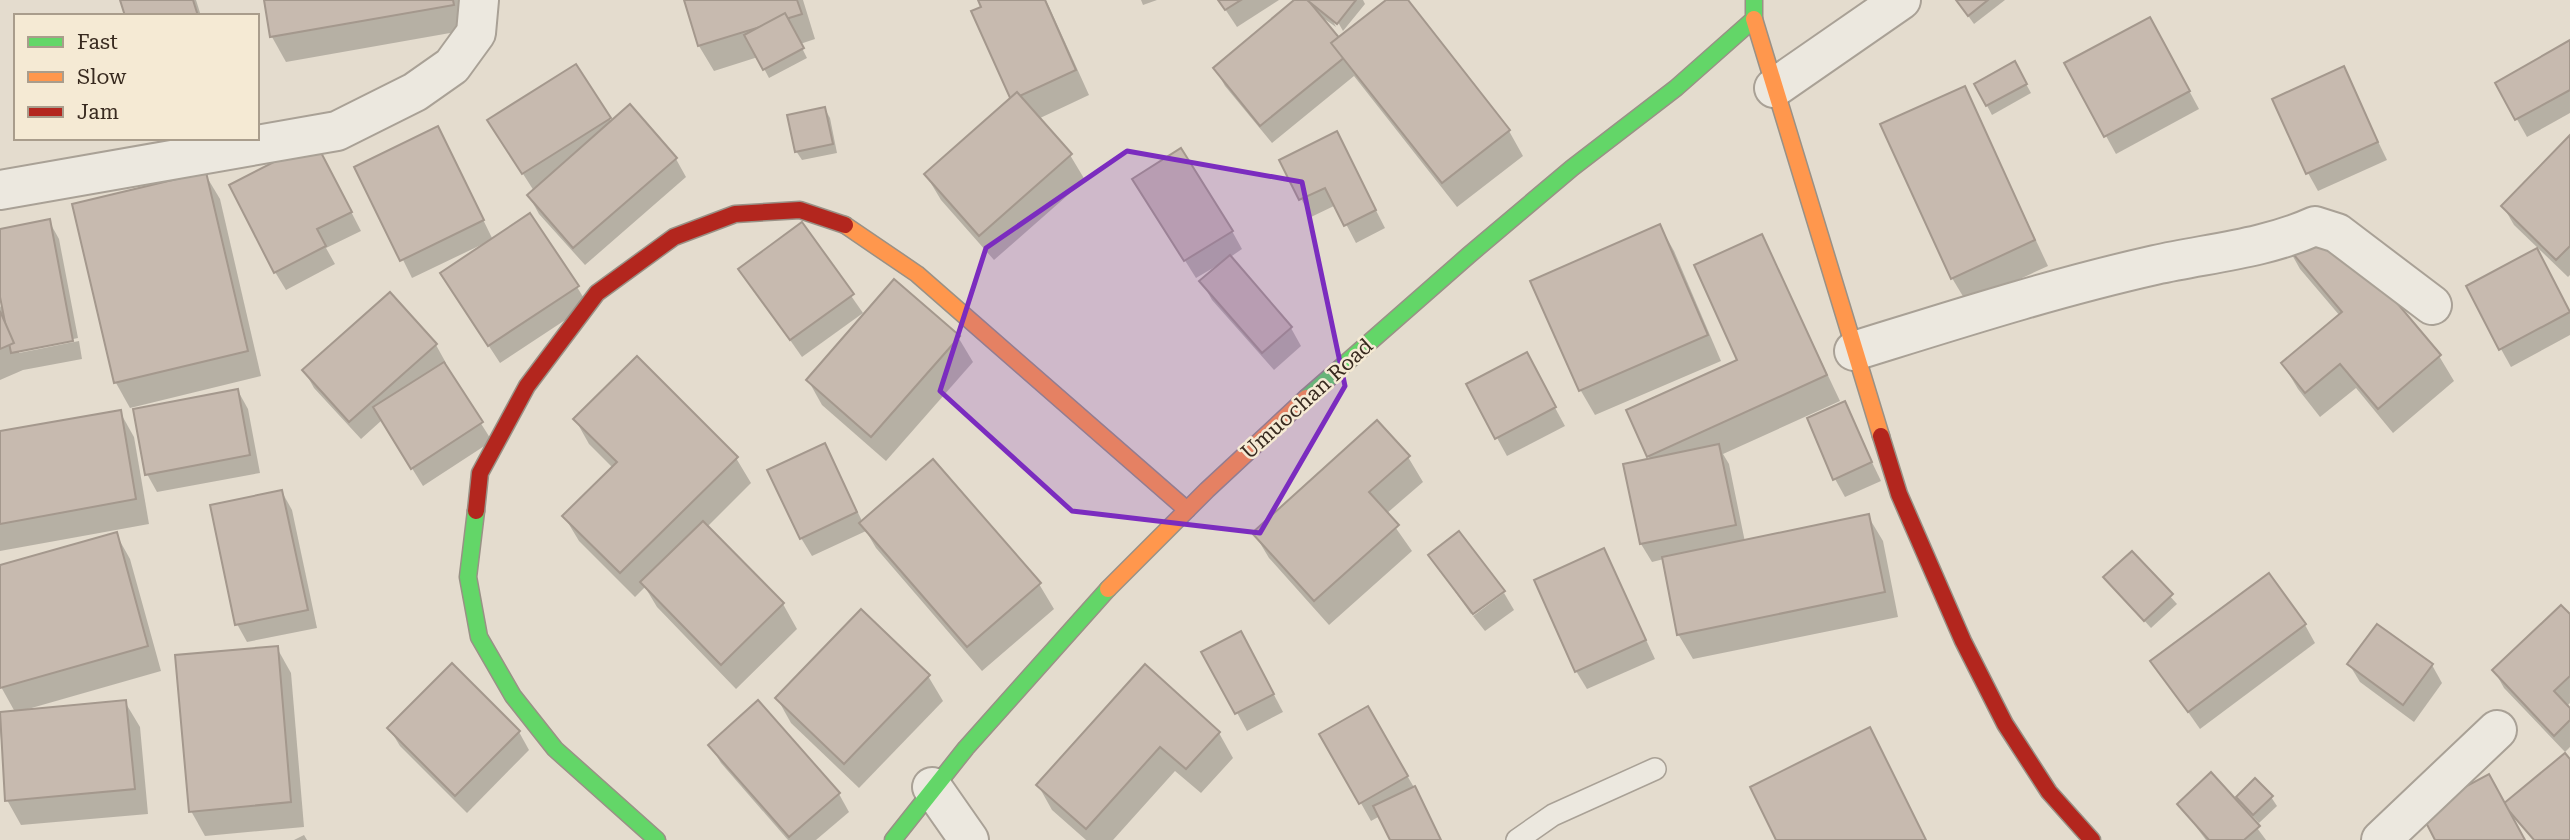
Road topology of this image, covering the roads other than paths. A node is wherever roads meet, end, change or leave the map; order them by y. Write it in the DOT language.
graph roads {
  1 [pos="479,0"];
  2 [pos="1754,0"];
  3 [pos="1901,0"];
  4 [pos="1754,19"];
  5 [pos="1774,88"];
  6 [pos="0,190"];
  7 [pos="2432,305"];
  8 [pos="1854,351"];
  9 [pos="1187,510"];
  10 [pos="2497,730"];
  11 [pos="1655,769"];
  12 [pos="932,787"];
  13 [pos="657,840"];
  14 [pos="893,840"];
  15 [pos="969,840"];
  16 [pos="1517,840"];
  17 [pos="2092,840"];
  18 [pos="2381,840"];
  1 -- 6 [label="street"];
  2 -- 4 [label="street"];
  3 -- 5 [label="street"];
  4 -- 5 [label="street"];
  4 -- 9 [label="street, Umuochan Road"];
  5 -- 8 [label="street"];
  7 -- 8 [label="street"];
  8 -- 17 [label="street"];
  9 -- 12 [label="street, Umuochan Road"];
  9 -- 13 [label="street"];
  10 -- 18 [label="street"];
  11 -- 16 [label="lane"];
  12 -- 14 [label="street, Umuochan Road"];
  12 -- 15 [label="street"];
}
